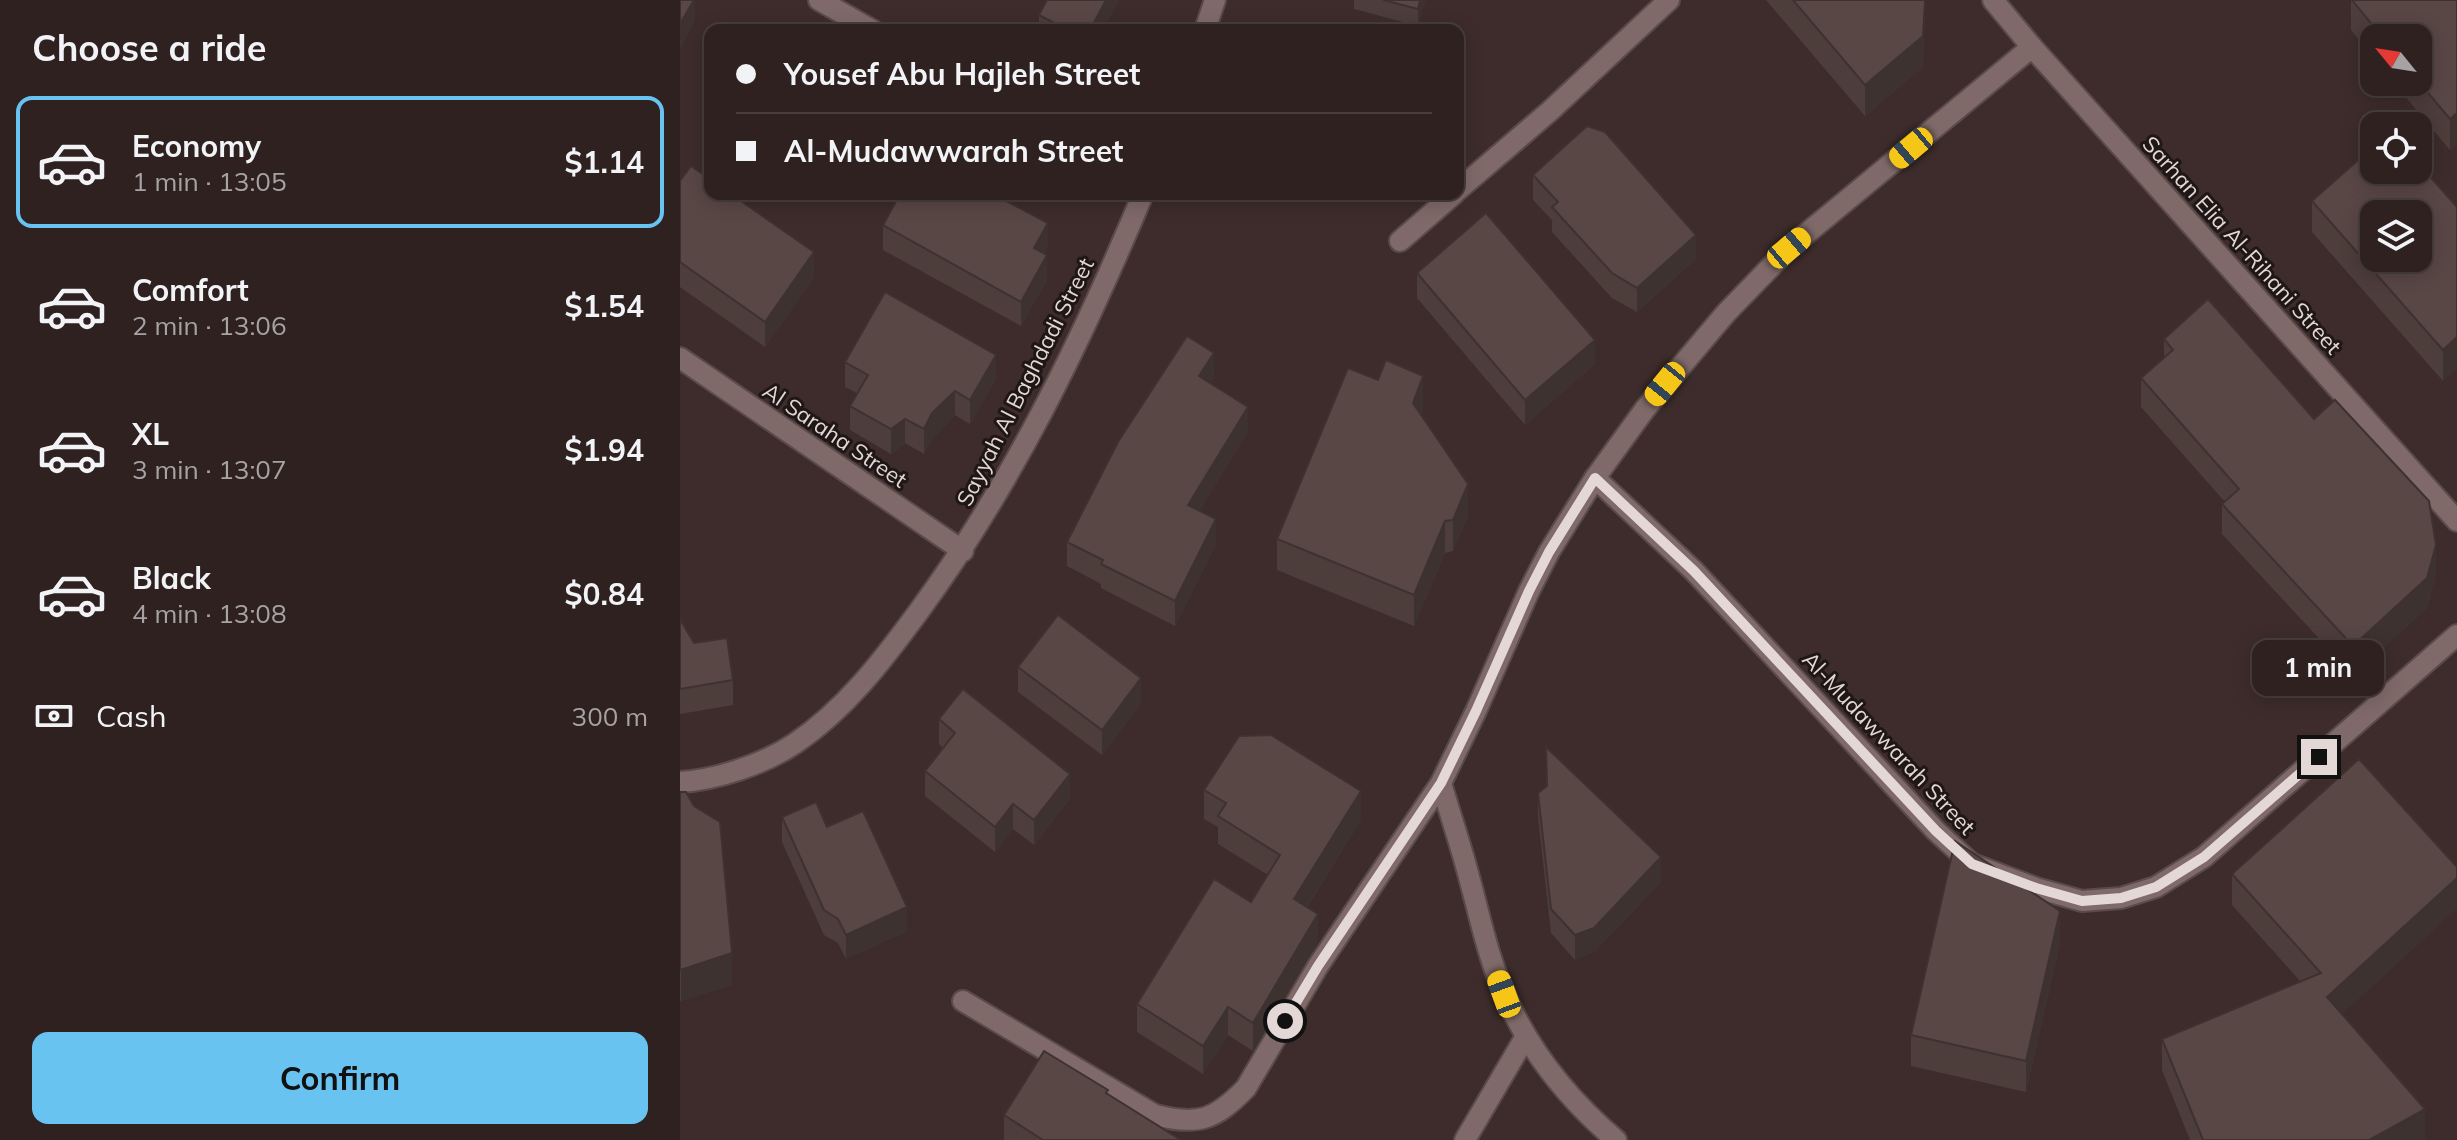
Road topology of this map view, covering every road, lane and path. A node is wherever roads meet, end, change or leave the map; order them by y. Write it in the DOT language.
graph roads {
  1 [pos="819,0"];
  2 [pos="1215,0"];
  3 [pos="1669,0"];
  4 [pos="1993,0"];
  5 [pos="861,24"];
  6 [pos="1207,24"];
  7 [pos="2032,47"];
  8 [pos="1464,185"];
  9 [pos="1140,200"];
  10 [pos="1447,200"];
  11 [pos="1400,241"];
  12 [pos="680,358"];
  13 [pos="1595,478"];
  14 [pos="2457,521"];
  15 [pos="963,551"];
  16 [pos="2457,635"];
  17 [pos="680,782"];
  18 [pos="1441,783"];
  19 [pos="963,1001"];
  20 [pos="1526,1036"];
  21 [pos="1465,1140"];
  22 [pos="1616,1140"];
  1 -- 5 [label="street"];
  2 -- 6 [label="street"];
  3 -- 8 [label="street"];
  4 -- 7 [label="street, Sarhan Elia Al-Rihani Street"];
  7 -- 13 [label="street"];
  7 -- 14 [label="street, Sarhan Elia Al-Rihani Street"];
  9 -- 15 [label="street, Sayyah Al Baghdadi Street"];
  10 -- 11 [label="street"];
  12 -- 15 [label="street, Al Saraha Street"];
  13 -- 16 [label="street, Al-Mudawwarah Street"];
  13 -- 18 [label="street"];
  15 -- 17 [label="street, Sayyah Al Baghdadi Street"];
  18 -- 19 [label="street"];
  18 -- 20 [label="street"];
  20 -- 21 [label="street"];
  20 -- 22 [label="street"];
}
